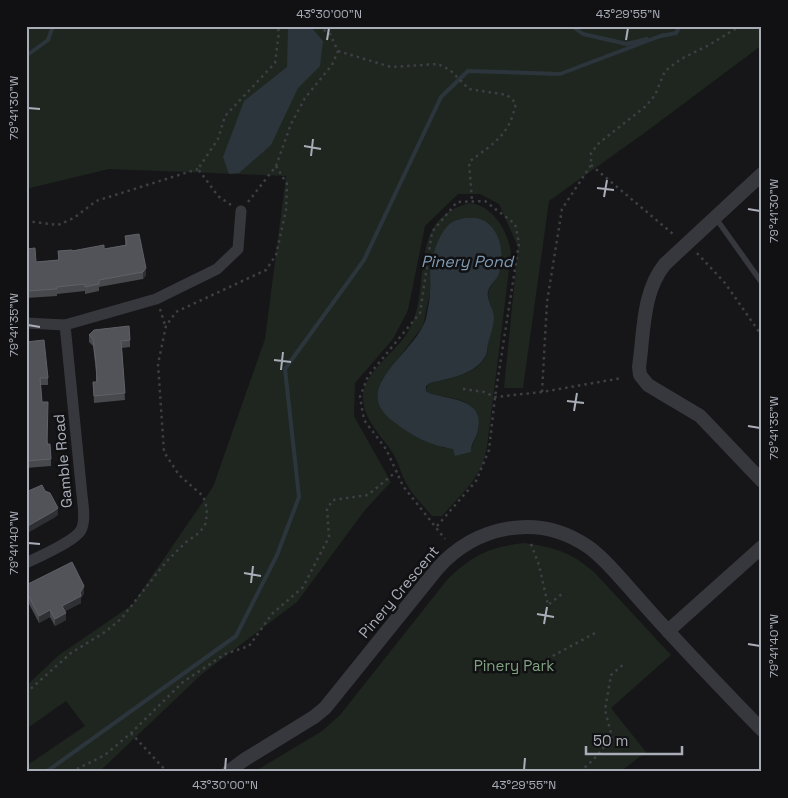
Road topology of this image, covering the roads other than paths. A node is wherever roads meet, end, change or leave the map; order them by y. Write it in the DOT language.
graph roads {
  1 [pos="762,174"];
  2 [pos="241,211"];
  3 [pos="715,217"];
  4 [pos="762,283"];
  5 [pos="26,323"];
  6 [pos="65,325"];
  7 [pos="762,481"];
  8 [pos="762,548"];
  9 [pos="26,563"];
  10 [pos="668,631"];
  11 [pos="762,730"];
  12 [pos="228,772"];
  1 -- 3 [label="street"];
  2 -- 6 [label="street"];
  3 -- 4 [label="lane"];
  3 -- 7 [label="street"];
  5 -- 6 [label="street"];
  6 -- 9 [label="street, Gamble Road"];
  8 -- 10 [label="street"];
  10 -- 11 [label="street, Pinery Crescent"];
  10 -- 12 [label="street, Pinery Crescent"];
}
